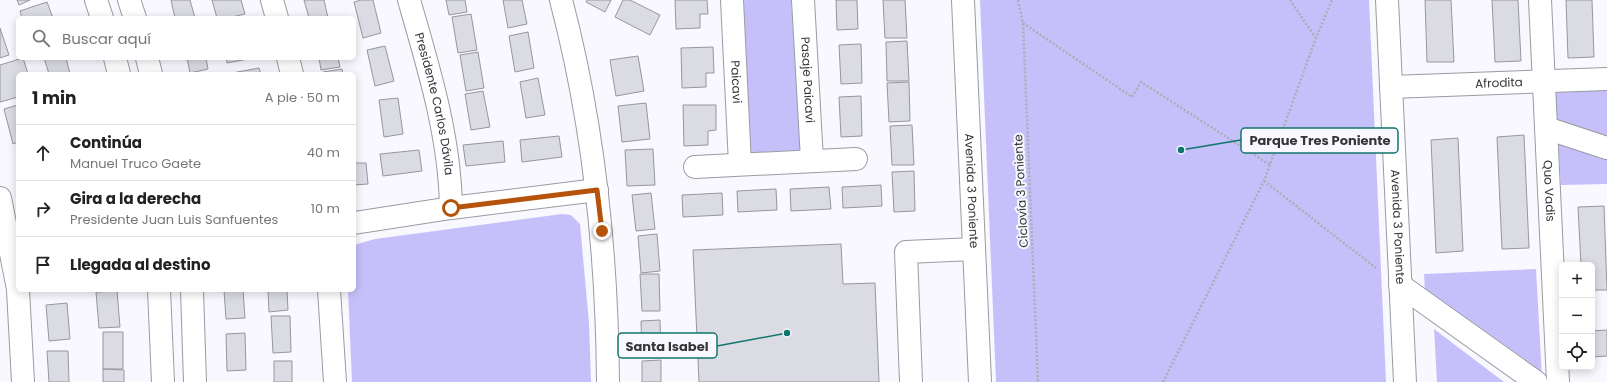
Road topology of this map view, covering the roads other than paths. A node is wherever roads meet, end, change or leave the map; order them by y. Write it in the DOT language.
graph roads {
  1 [pos="96,0"];
  2 [pos="129,0"];
  3 [pos="272,0"];
  4 [pos="409,0"];
  5 [pos="561,0"];
  6 [pos="732,0"];
  7 [pos="803,0"];
  8 [pos="963,0"];
  9 [pos="1387,0"];
  10 [pos="1540,0"];
  11 [pos="101,16"];
  12 [pos="134,16"];
  13 [pos="276,16"];
  14 [pos="116,60"];
  15 [pos="148,60"];
  16 [pos="288,60"];
  17 [pos="118,72"];
  18 [pos="150,72"];
  19 [pos="292,72"];
  20 [pos="1607,79"];
  21 [pos="1544,81"];
  22 [pos="1391,87"];
  23 [pos="1546,128"];
  24 [pos="1607,148"];
  25 [pos="856,159"];
  26 [pos="812,160"];
  27 [pos="740,164"];
  28 [pos="695,167"];
  29 [pos="597,190"];
  30 [pos="0,198"];
  31 [pos="451,208"];
  32 [pos="356,223"];
  33 [pos="974,249"];
  34 [pos="15,274"];
  35 [pos="1400,285"];
  36 [pos="16,288"];
  37 [pos="16,292"];
  38 [pos="159,292"];
  39 [pos="192,292"];
  40 [pos="329,292"];
  41 [pos="23,382"];
  42 [pos="163,382"];
  43 [pos="195,382"];
  44 [pos="335,382"];
  45 [pos="608,382"];
  46 [pos="911,382"];
  47 [pos="980,382"];
  48 [pos="1405,382"];
  49 [pos="1536,382"];
  50 [pos="1558,382"];
  1 -- 11 [label="street"];
  2 -- 12 [label="street"];
  3 -- 13 [label="street"];
  4 -- 31 [label="street, Presidente Carlos Dávila"];
  5 -- 29 [label="street"];
  6 -- 27 [label="street, Paicavi"];
  7 -- 26 [label="street, Pasaje Paicavi"];
  8 -- 33 [label="street, Avenida 3 Poniente"];
  9 -- 22 [label="street, Avenida 3 Poniente"];
  10 -- 21 [label="street, Quo Vadis"];
  14 -- 17 [label="street"];
  15 -- 18 [label="street"];
  16 -- 19 [label="street"];
  20 -- 21 [label="street, Afrodita"];
  21 -- 22 [label="street, Afrodita"];
  21 -- 23 [label="street, Quo Vadis"];
  22 -- 35 [label="street, Avenida 3 Poniente"];
  23 -- 24 [label="street"];
  23 -- 50 [label="street, Quo Vadis"];
  25 -- 26 [label="street"];
  26 -- 27 [label="street"];
  27 -- 28 [label="street"];
  29 -- 31 [label="street"];
  29 -- 45 [label="street"];
  30 -- 34 [label="street"];
  31 -- 32 [label="street"];
  33 -- 46 [label="street"];
  33 -- 47 [label="street, Avenida 3 Poniente"];
  34 -- 36 [label="street"];
  35 -- 48 [label="street, Avenida 3 Poniente"];
  35 -- 49 [label="street"];
  37 -- 41 [label="street"];
  38 -- 42 [label="street"];
  39 -- 43 [label="street"];
  40 -- 44 [label="street"];
}
